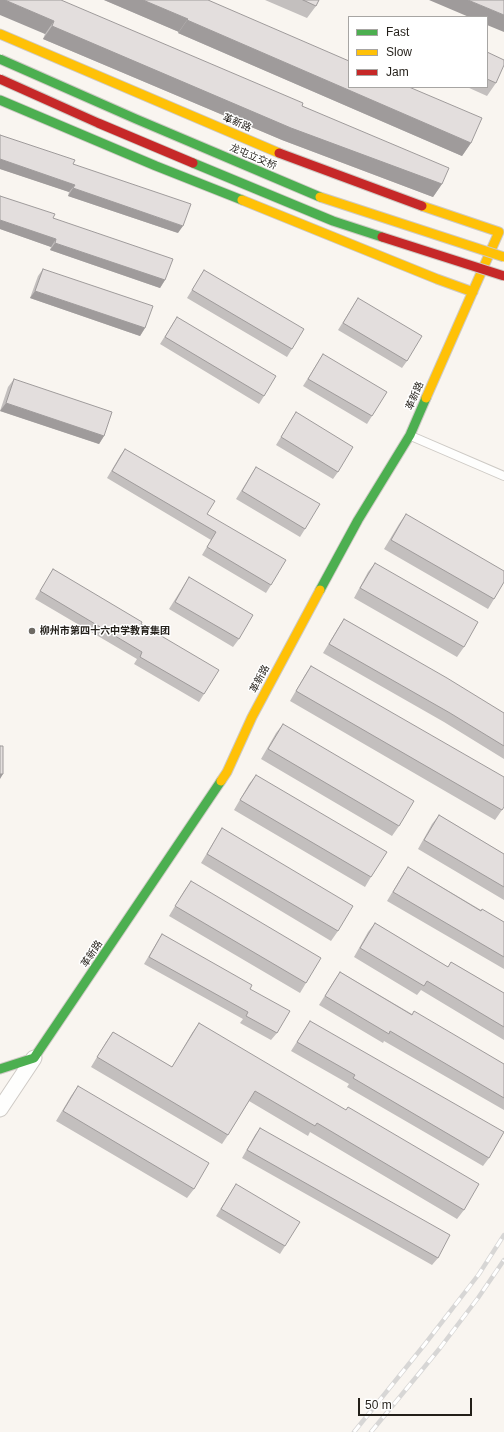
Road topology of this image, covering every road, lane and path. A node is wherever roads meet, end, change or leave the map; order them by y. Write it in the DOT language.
graph roads {
  1 [pos="0,34"];
  2 [pos="0,59"];
  3 [pos="0,79"];
  4 [pos="0,100"];
  5 [pos="502,228"];
  6 [pos="504,258"];
  7 [pos="504,276"];
  8 [pos="473,292"];
  9 [pos="410,435"];
  10 [pos="504,476"];
  11 [pos="34,1058"];
  12 [pos="0,1070"];
  13 [pos="0,1109"];
  1 -- 5 [label="street, 革新路"];
  2 -- 6 [label="street, 龙屯立交桥, bridge"];
  3 -- 7 [label="street, bridge"];
  4 -- 8 [label="street"];
  5 -- 8 [label="street, 革新路"];
  8 -- 9 [label="street, 革新路"];
  9 -- 10 [label="lane"];
  9 -- 11 [label="street, 革新路"];
  11 -- 12 [label="street"];
  11 -- 13 [label="street"];
}
